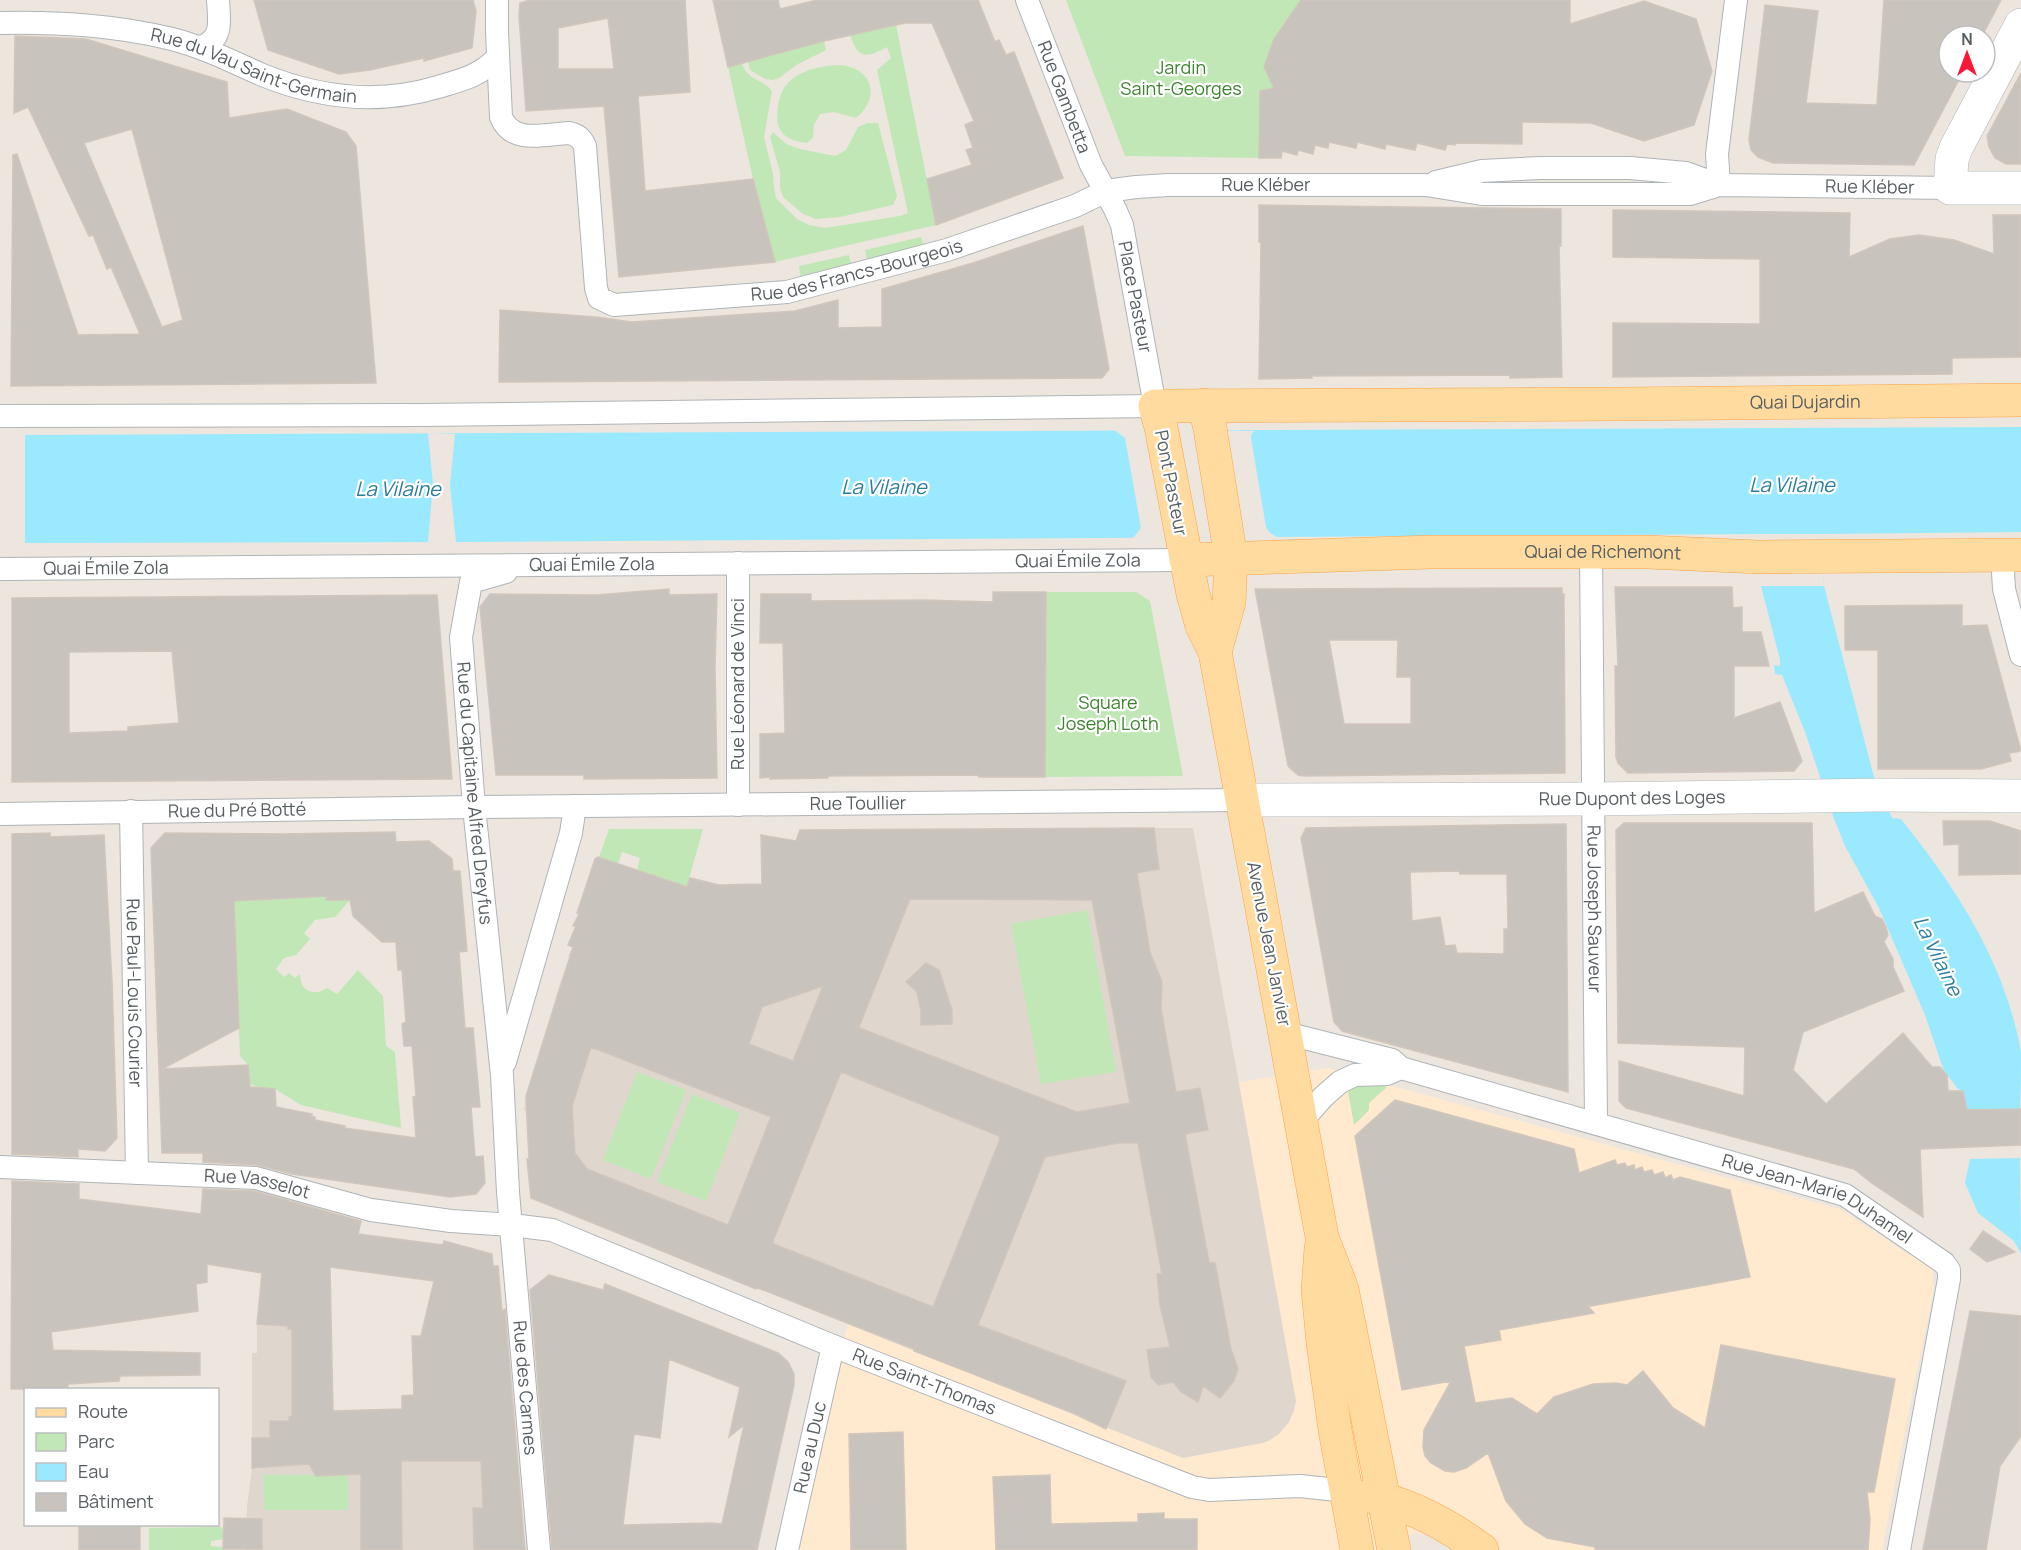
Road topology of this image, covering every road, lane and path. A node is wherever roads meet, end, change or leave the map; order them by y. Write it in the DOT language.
graph roads {
  1 [pos="218,0"];
  2 [pos="497,0"];
  3 [pos="1027,0"];
  4 [pos="1736,0"];
  5 [pos="0,23"];
  6 [pos="2021,25"];
  7 [pos="201,47"];
  8 [pos="498,57"];
  9 [pos="1719,185"];
  10 [pos="1950,188"];
  11 [pos="2021,188"];
  12 [pos="1106,191"];
  13 [pos="2021,400"];
  14 [pos="0,416"];
  15 [pos="1158,417"];
  16 [pos="1207,417"];
  17 [pos="1184,549"];
  18 [pos="1230,549"];
  19 [pos="1591,552"];
  20 [pos="2011,555"];
  21 [pos="738,563"];
  22 [pos="538,564"];
  23 [pos="0,569"];
  24 [pos="1215,652"];
  25 [pos="2021,655"];
  26 [pos="2021,796"];
  27 [pos="1593,799"];
  28 [pos="1242,800"];
  29 [pos="738,805"];
  30 [pos="575,806"];
  31 [pos="474,807"];
  32 [pos="131,811"];
  33 [pos="0,814"];
  34 [pos="1286,1033"];
  35 [pos="1401,1068"];
  36 [pos="502,1075"];
  37 [pos="1301,1122"];
  38 [pos="1596,1123"];
  39 [pos="0,1167"];
  40 [pos="136,1173"];
  41 [pos="512,1225"];
  42 [pos="1322,1237"];
  43 [pos="833,1346"];
  44 [pos="1346,1491"];
  45 [pos="1384,1499"];
  46 [pos="1361,1544"];
  47 [pos="539,1550"];
  48 [pos="787,1550"];
  49 [pos="1394,1550"];
  50 [pos="1482,1550"];
  51 [pos="1899,1550"];
  1 -- 7 [label="street"];
  2 -- 8 [label="street"];
  3 -- 12 [label="street, Rue Gambetta"];
  4 -- 9 [label="street"];
  5 -- 7 [label="street, Rue du Vau Saint-Germain"];
  6 -- 10 [label="street"];
  7 -- 8 [label="street, Rue du Vau Saint-Germain"];
  8 -- 12 [label="street, Rue des Francs-Bourgeois"];
  9 -- 10 [label="street, Rue Kléber"];
  9 -- 12 [label="street, Rue Kléber"];
  10 -- 11 [label="street, Rue Kléber"];
  12 -- 15 [label="street, Place Pasteur"];
  13 -- 16 [label="main road, Quai Dujardin"];
  14 -- 15 [label="street"];
  15 -- 16 [label="main road, Quai Dujardin"];
  15 -- 17 [label="main road, Pont Pasteur"];
  16 -- 18 [label="main road"];
  17 -- 18 [label="main road, Quai de Richemont"];
  17 -- 21 [label="street, Quai Émile Zola"];
  17 -- 24 [label="main road, Avenue Jean Janvier"];
  18 -- 19 [label="main road, Quai de Richemont"];
  18 -- 24 [label="main road, Avenue Jean Janvier"];
  19 -- 20 [label="main road, Quai de Richemont"];
  19 -- 27 [label="street, Rue Joseph Sauveur"];
  20 -- 25 [label="street"];
  21 -- 22 [label="street, Quai Émile Zola"];
  21 -- 29 [label="street, Rue Léonard de Vinci"];
  22 -- 23 [label="street, Quai Émile Zola"];
  22 -- 31 [label="street, Rue du Capitaine Alfred Dreyfus"];
  24 -- 28 [label="main road, Avenue Jean Janvier"];
  26 -- 27 [label="street, Rue Dupont des Loges"];
  27 -- 28 [label="street, Rue Dupont des Loges"];
  27 -- 38 [label="street, Rue Joseph Sauveur"];
  28 -- 29 [label="street, Rue Toullier"];
  28 -- 34 [label="main road, Avenue Jean Janvier"];
  29 -- 30 [label="street, Rue Toullier"];
  30 -- 31 [label="street, Rue Toullier"];
  30 -- 36 [label="street, Rue du Capitaine Alfred Dreyfus"];
  31 -- 32 [label="street, Rue du Pré Botté"];
  31 -- 36 [label="street, Rue du Capitaine Alfred Dreyfus"];
  32 -- 33 [label="street, Rue du Pré Botté"];
  32 -- 40 [label="street, Rue Paul-Louis Courier"];
  34 -- 35 [label="street, Rue Jean-Marie Duhamel"];
  34 -- 37 [label="main road, Avenue Jean Janvier"];
  35 -- 37 [label="street, Rue Jean-Marie Duhamel"];
  35 -- 38 [label="street, Rue Jean-Marie Duhamel"];
  36 -- 41 [label="street, Rue du Capitaine Alfred Dreyfus"];
  37 -- 42 [label="main road, Avenue Jean Janvier"];
  38 -- 51 [label="street, Rue Jean-Marie Duhamel"];
  39 -- 40 [label="street, Rue Vasselot"];
  40 -- 41 [label="street, Rue Vasselot"];
  41 -- 43 [label="street, Rue Saint-Thomas"];
  41 -- 47 [label="street, Rue des Carmes"];
  42 -- 44 [label="main road, Avenue Jean Janvier"];
  42 -- 45 [label="main road, Avenue Jean Janvier"];
  43 -- 44 [label="street, Rue Saint-Thomas"];
  43 -- 48 [label="street, Rue au Duc"];
  44 -- 45 [label="main road"];
  44 -- 46 [label="main road, Avenue Jean Janvier"];
  45 -- 49 [label="main road, Avenue Jean Janvier"];
  45 -- 50 [label="main road"];
}
